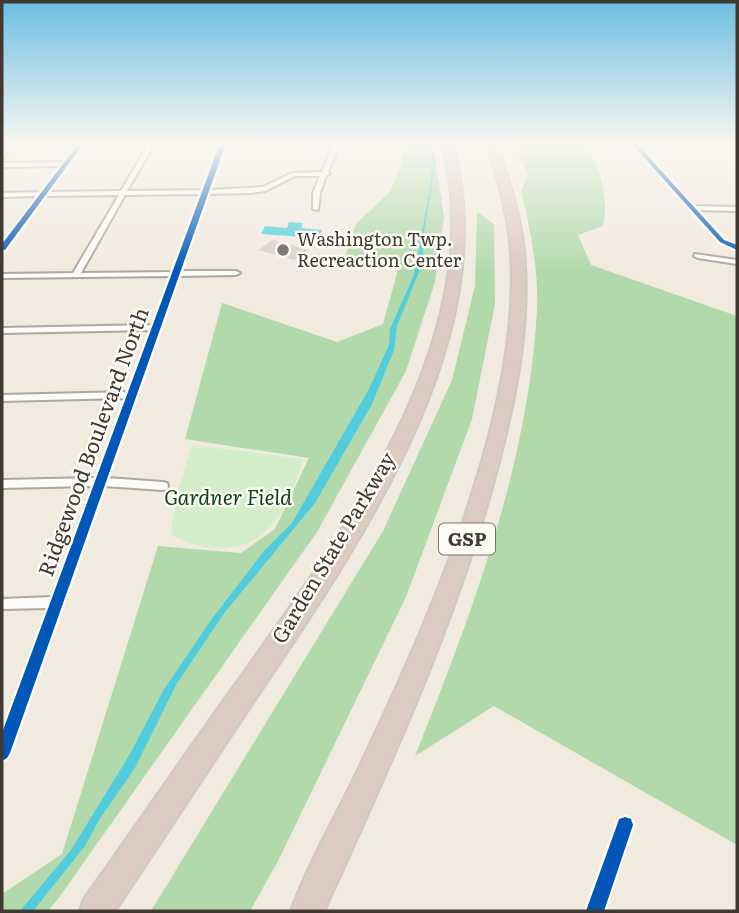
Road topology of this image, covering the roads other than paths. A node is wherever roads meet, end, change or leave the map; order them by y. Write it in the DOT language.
graph roads {
  1 [pos="49,186"];
  2 [pos="127,186"];
  3 [pos="207,186"];
  4 [pos="268,186"];
  5 [pos="321,186"];
  6 [pos="456,186"];
  7 [pos="504,186"];
  8 [pos="673,186"];
  9 [pos="205,192"];
  10 [pos="123,193"];
  11 [pos="43,194"];
  12 [pos="2,195"];
  13 [pos="694,208"];
  14 [pos="316,209"];
  15 [pos="737,209"];
  16 [pos="15,231"];
  17 [pos="2,232"];
  18 [pos="2,248"];
  19 [pos="737,248"];
  20 [pos="698,256"];
  21 [pos="737,262"];
  22 [pos="236,273"];
  23 [pos="176,274"];
  24 [pos="76,275"];
  25 [pos="2,276"];
  26 [pos="157,327"];
  27 [pos="2,330"];
  28 [pos="132,395"];
  29 [pos="2,398"];
  30 [pos="100,482"];
  31 [pos="2,484"];
  32 [pos="163,486"];
  33 [pos="57,602"];
  34 [pos="2,604"];
  35 [pos="2,753"];
  36 [pos="625,825"];
  37 [pos="96,911"];
  38 [pos="307,911"];
  39 [pos="595,911"];
  1 -- 11 [label="street"];
  2 -- 10 [label="street"];
  3 -- 9 [label="street, Ridgewood Boulevard North"];
  4 -- 9 [label="street"];
  5 -- 14 [label="street"];
  6 -- 37 [label="highway, Garden State Parkway"];
  7 -- 38 [label="highway, GSP"];
  8 -- 13 [label="street"];
  9 -- 10 [label="street"];
  9 -- 23 [label="street, Ridgewood Boulevard North"];
  10 -- 11 [label="street"];
  10 -- 24 [label="street"];
  11 -- 12 [label="street"];
  11 -- 16 [label="street"];
  13 -- 15 [label="street"];
  13 -- 19 [label="street"];
  16 -- 17 [label="street"];
  16 -- 18 [label="street"];
  20 -- 21 [label="street"];
  22 -- 23 [label="street"];
  23 -- 24 [label="street"];
  23 -- 26 [label="street, Ridgewood Boulevard North"];
  24 -- 25 [label="street"];
  26 -- 27 [label="street"];
  26 -- 28 [label="street, Ridgewood Boulevard North"];
  28 -- 29 [label="street"];
  28 -- 30 [label="street, Ridgewood Boulevard North"];
  30 -- 31 [label="street"];
  30 -- 32 [label="street"];
  30 -- 33 [label="street, Ridgewood Boulevard North"];
  33 -- 34 [label="street"];
  33 -- 35 [label="street, Ridgewood Boulevard North"];
  36 -- 39 [label="street"];
}
